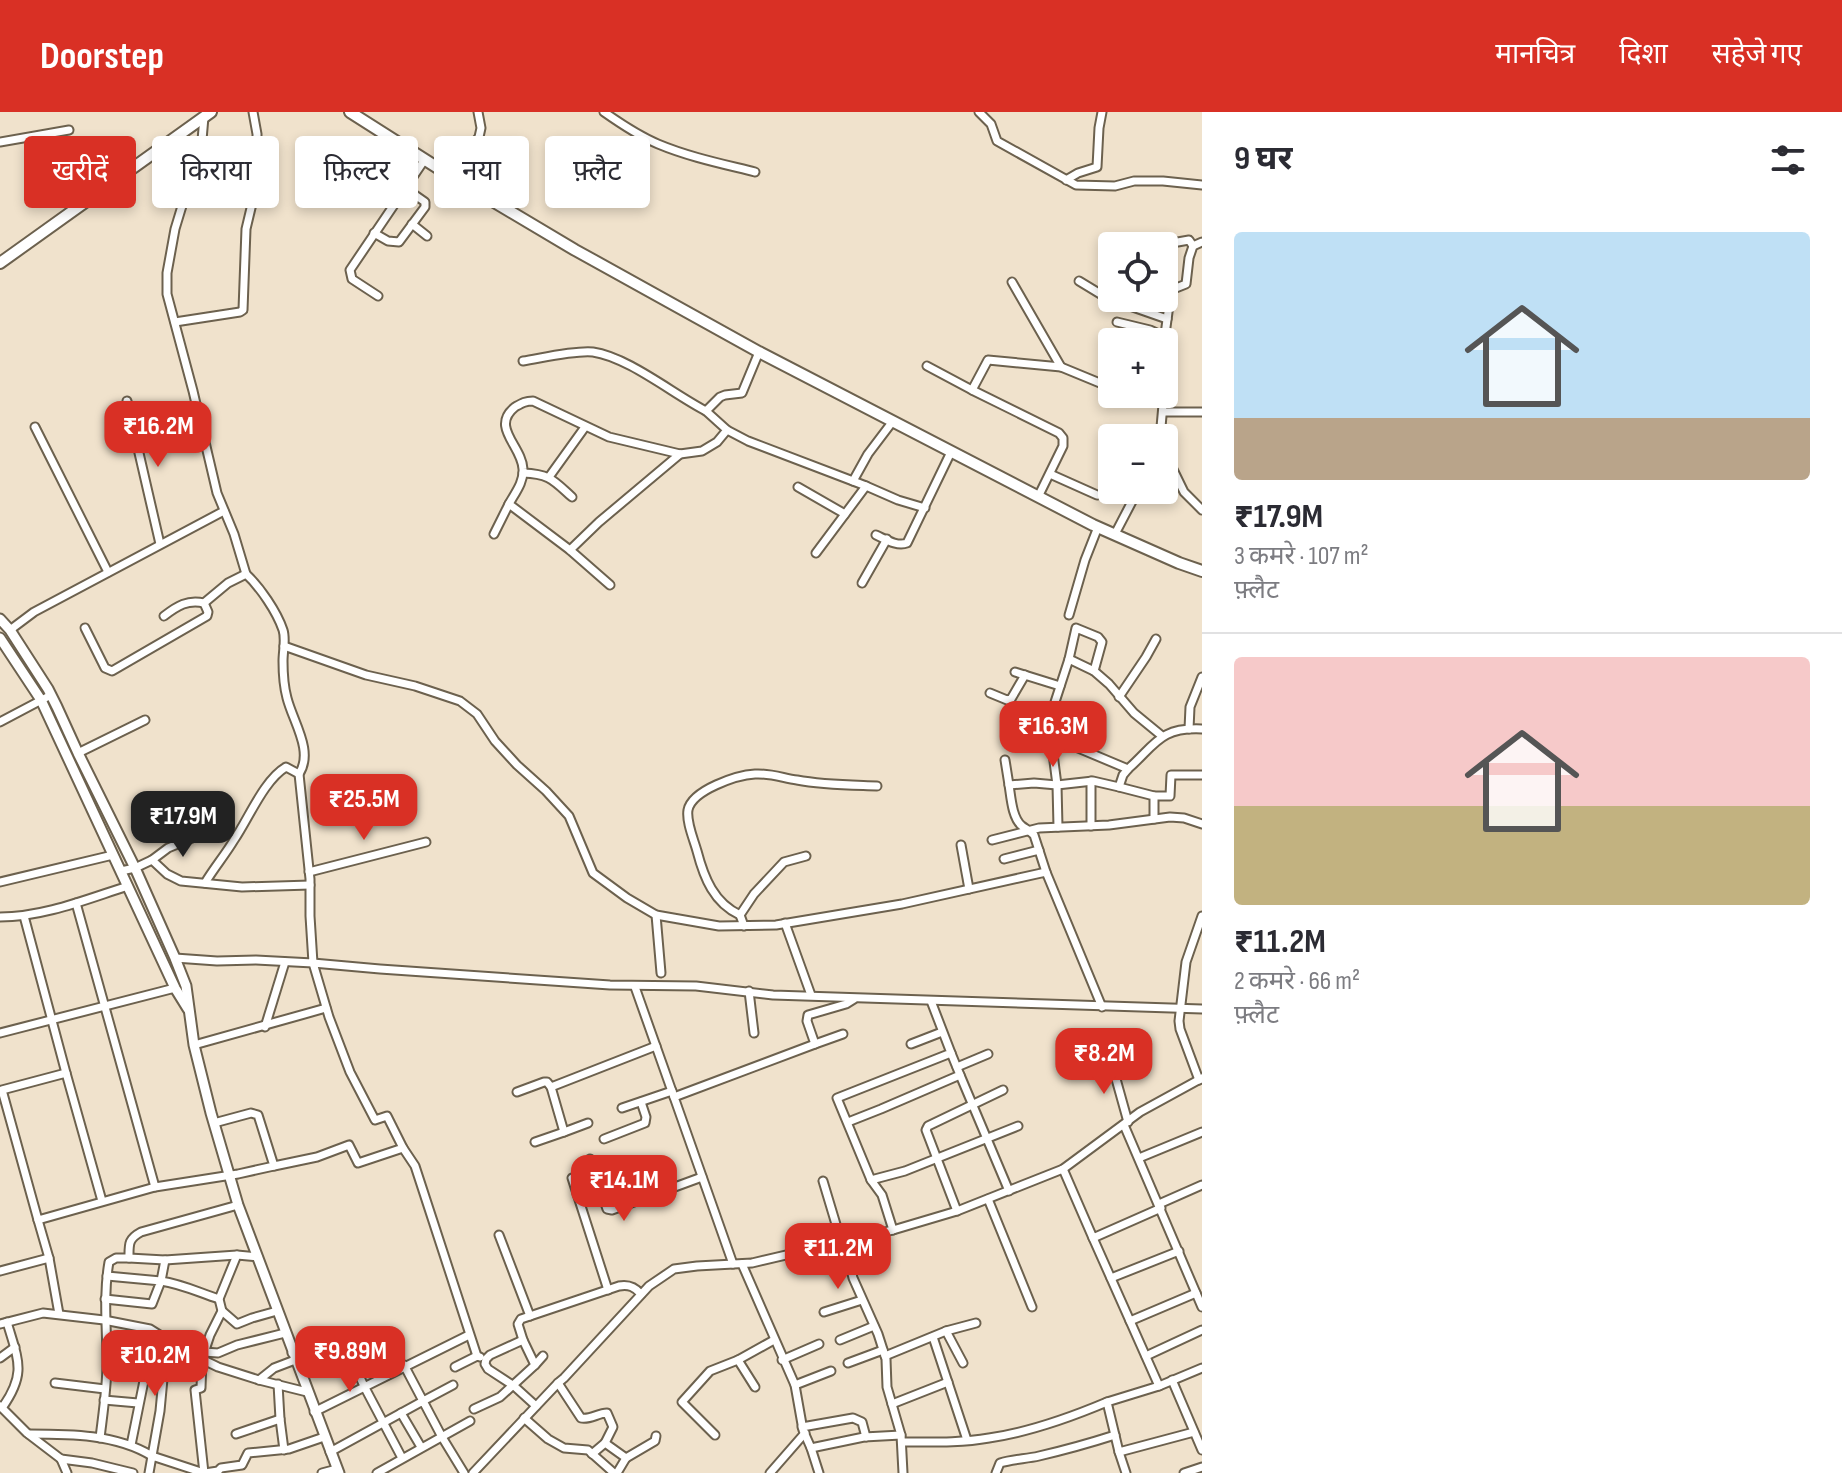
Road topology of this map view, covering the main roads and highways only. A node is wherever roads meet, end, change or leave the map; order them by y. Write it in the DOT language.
graph roads {
  1 [pos="350,112"];
  2 [pos="207,114"];
  3 [pos="0,263"];
  4 [pos="1202,571"];
  1 -- 4 [label="main road"];
  2 -- 3 [label="main road"];
}
